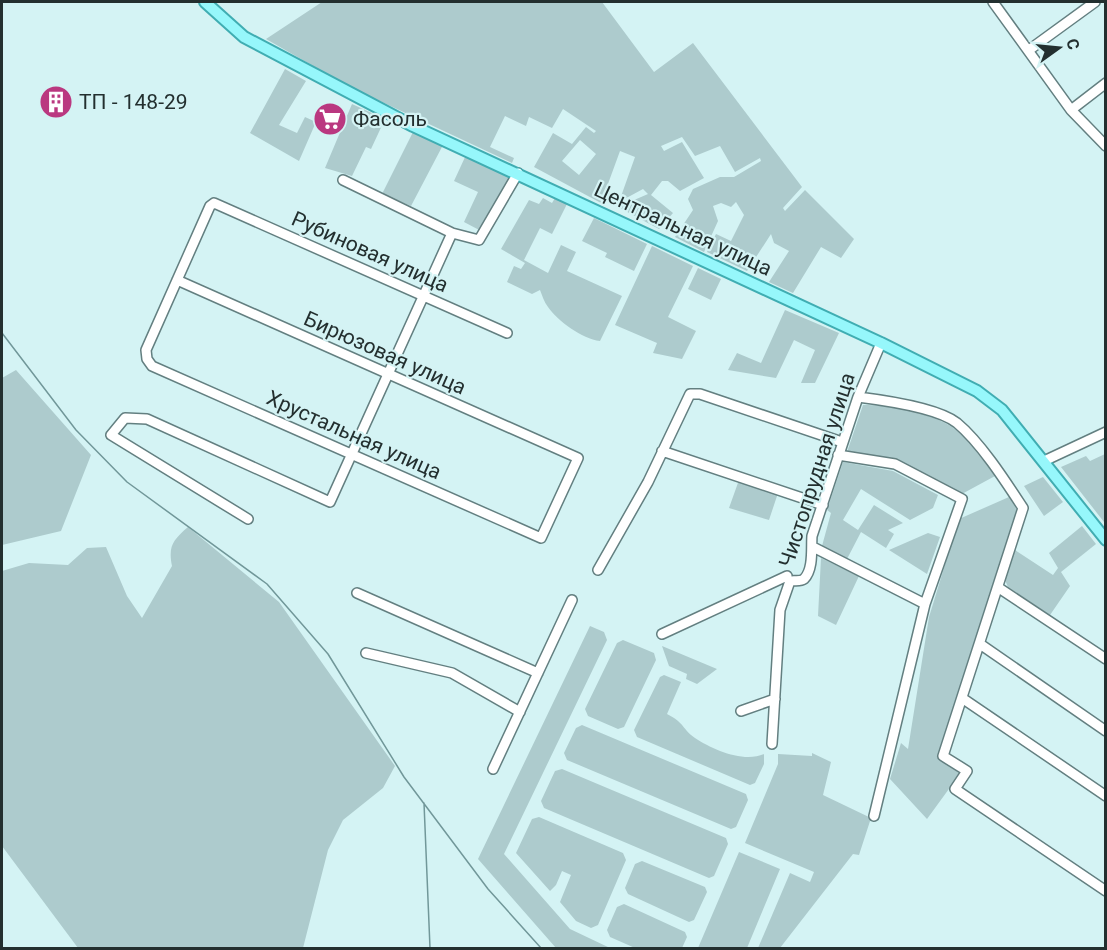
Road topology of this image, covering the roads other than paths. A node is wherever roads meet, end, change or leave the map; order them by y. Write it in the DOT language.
graph roads {
  1 [pos="205,2"];
  2 [pos="993,2"];
  3 [pos="1095,2"];
  4 [pos="1029,50"];
  5 [pos="1106,83"];
  6 [pos="1071,110"];
  7 [pos="1106,146"];
  8 [pos="518,173"];
  9 [pos="343,180"];
  10 [pos="452,233"];
  11 [pos="177,280"];
  12 [pos="424,296"];
  13 [pos="507,333"];
  14 [pos="881,343"];
  15 [pos="389,375"];
  16 [pos="858,397"];
  17 [pos="1106,432"];
  18 [pos="842,442"];
  19 [pos="662,451"];
  20 [pos="352,454"];
  21 [pos="838,455"];
  22 [pos="1044,461"];
  23 [pos="824,505"];
  24 [pos="248,519"];
  25 [pos="541,538"];
  26 [pos="1106,540"];
  27 [pos="813,547"];
  28 [pos="598,570"];
  29 [pos="787,576"];
  30 [pos="999,588"];
  31 [pos="357,593"];
  32 [pos="572,600"];
  33 [pos="925,604"];
  34 [pos="662,634"];
  35 [pos="980,644"];
  36 [pos="366,653"];
  37 [pos="1106,659"];
  38 [pos="538,673"];
  39 [pos="962,698"];
  40 [pos="775,699"];
  41 [pos="741,711"];
  42 [pos="520,712"];
  43 [pos="1106,731"];
  44 [pos="772,744"];
  45 [pos="493,769"];
  46 [pos="1106,796"];
  47 [pos="874,816"];
  48 [pos="1106,891"];
  1 -- 8 [label="main road, Центральная улица"];
  2 -- 4 [label="street"];
  3 -- 4 [label="street"];
  4 -- 6 [label="street"];
  5 -- 6 [label="street"];
  6 -- 7 [label="street"];
  8 -- 10 [label="street"];
  8 -- 14 [label="main road, Центральная улица"];
  9 -- 10 [label="street"];
  10 -- 12 [label="street"];
  11 -- 12 [label="street, Рубиновая улица"];
  11 -- 15 [label="street, Бирюзовая улица"];
  11 -- 20 [label="street, Хрустальная улица"];
  12 -- 13 [label="street, Рубиновая улица"];
  12 -- 15 [label="street"];
  14 -- 16 [label="street, Чистопрудная улица"];
  14 -- 22 [label="main road, Центральная улица"];
  15 -- 20 [label="street"];
  15 -- 25 [label="street, Бирюзовая улица"];
  16 -- 18 [label="street, Чистопрудная улица"];
  16 -- 30 [label="street"];
  17 -- 22 [label="street"];
  18 -- 19 [label="street"];
  18 -- 21 [label="street, Чистопрудная улица"];
  19 -- 23 [label="street"];
  19 -- 28 [label="street"];
  20 -- 24 [label="street"];
  20 -- 25 [label="street, Хрустальная улица"];
  21 -- 23 [label="street, Чистопрудная улица"];
  21 -- 33 [label="street"];
  22 -- 26 [label="main road, Центральная улица"];
  23 -- 27 [label="street, Чистопрудная улица"];
  27 -- 33 [label="street"];
  27 -- 40 [label="street, Чистопрудная улица"];
  29 -- 34 [label="street"];
  30 -- 35 [label="street"];
  30 -- 37 [label="street"];
  31 -- 38 [label="street"];
  32 -- 38 [label="street"];
  33 -- 47 [label="street"];
  35 -- 39 [label="street"];
  35 -- 43 [label="street"];
  36 -- 42 [label="street"];
  38 -- 42 [label="street"];
  39 -- 46 [label="street"];
  39 -- 48 [label="street"];
  40 -- 41 [label="street"];
  40 -- 44 [label="street, Чистопрудная улица"];
  42 -- 45 [label="street"];
}
